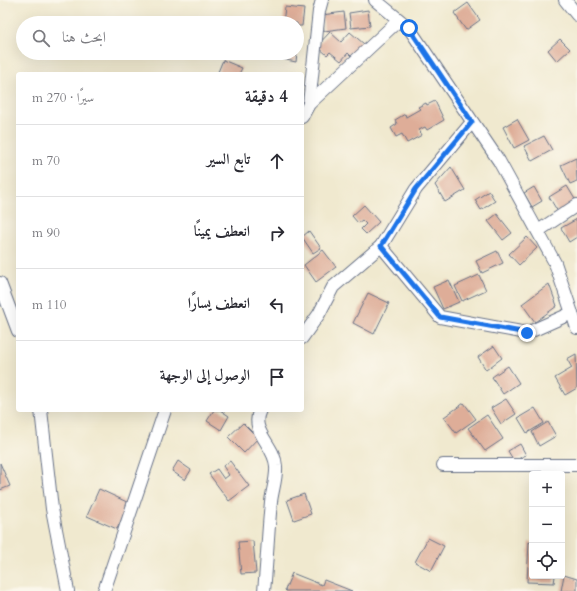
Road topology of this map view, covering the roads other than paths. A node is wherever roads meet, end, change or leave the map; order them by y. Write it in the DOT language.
graph roads {
  1 [pos="322,0"];
  2 [pos="375,0"];
  3 [pos="565,0"];
  4 [pos="577,15"];
  5 [pos="399,20"];
  6 [pos="309,104"];
  7 [pos="304,113"];
  8 [pos="472,122"];
  9 [pos="577,205"];
  10 [pos="538,231"];
  11 [pos="381,246"];
  12 [pos="0,283"];
  13 [pos="572,313"];
  14 [pos="16,326"];
  15 [pos="577,328"];
  16 [pos="304,335"];
  17 [pos="41,412"];
  18 [pos="164,412"];
  19 [pos="259,412"];
  20 [pos="443,465"];
  21 [pos="577,465"];
  22 [pos="68,591"];
  23 [pos="104,591"];
  24 [pos="264,591"];
  1 -- 6 [label="street"];
  2 -- 5 [label="street"];
  3 -- 4 [label="street"];
  5 -- 6 [label="street"];
  5 -- 8 [label="street"];
  6 -- 7 [label="street"];
  8 -- 10 [label="street"];
  8 -- 11 [label="street"];
  9 -- 10 [label="street"];
  10 -- 13 [label="street"];
  11 -- 13 [label="street"];
  11 -- 16 [label="street"];
  12 -- 14 [label="street"];
  13 -- 15 [label="street"];
  17 -- 22 [label="street"];
  18 -- 23 [label="street"];
  19 -- 24 [label="street"];
  20 -- 21 [label="street"];
}
